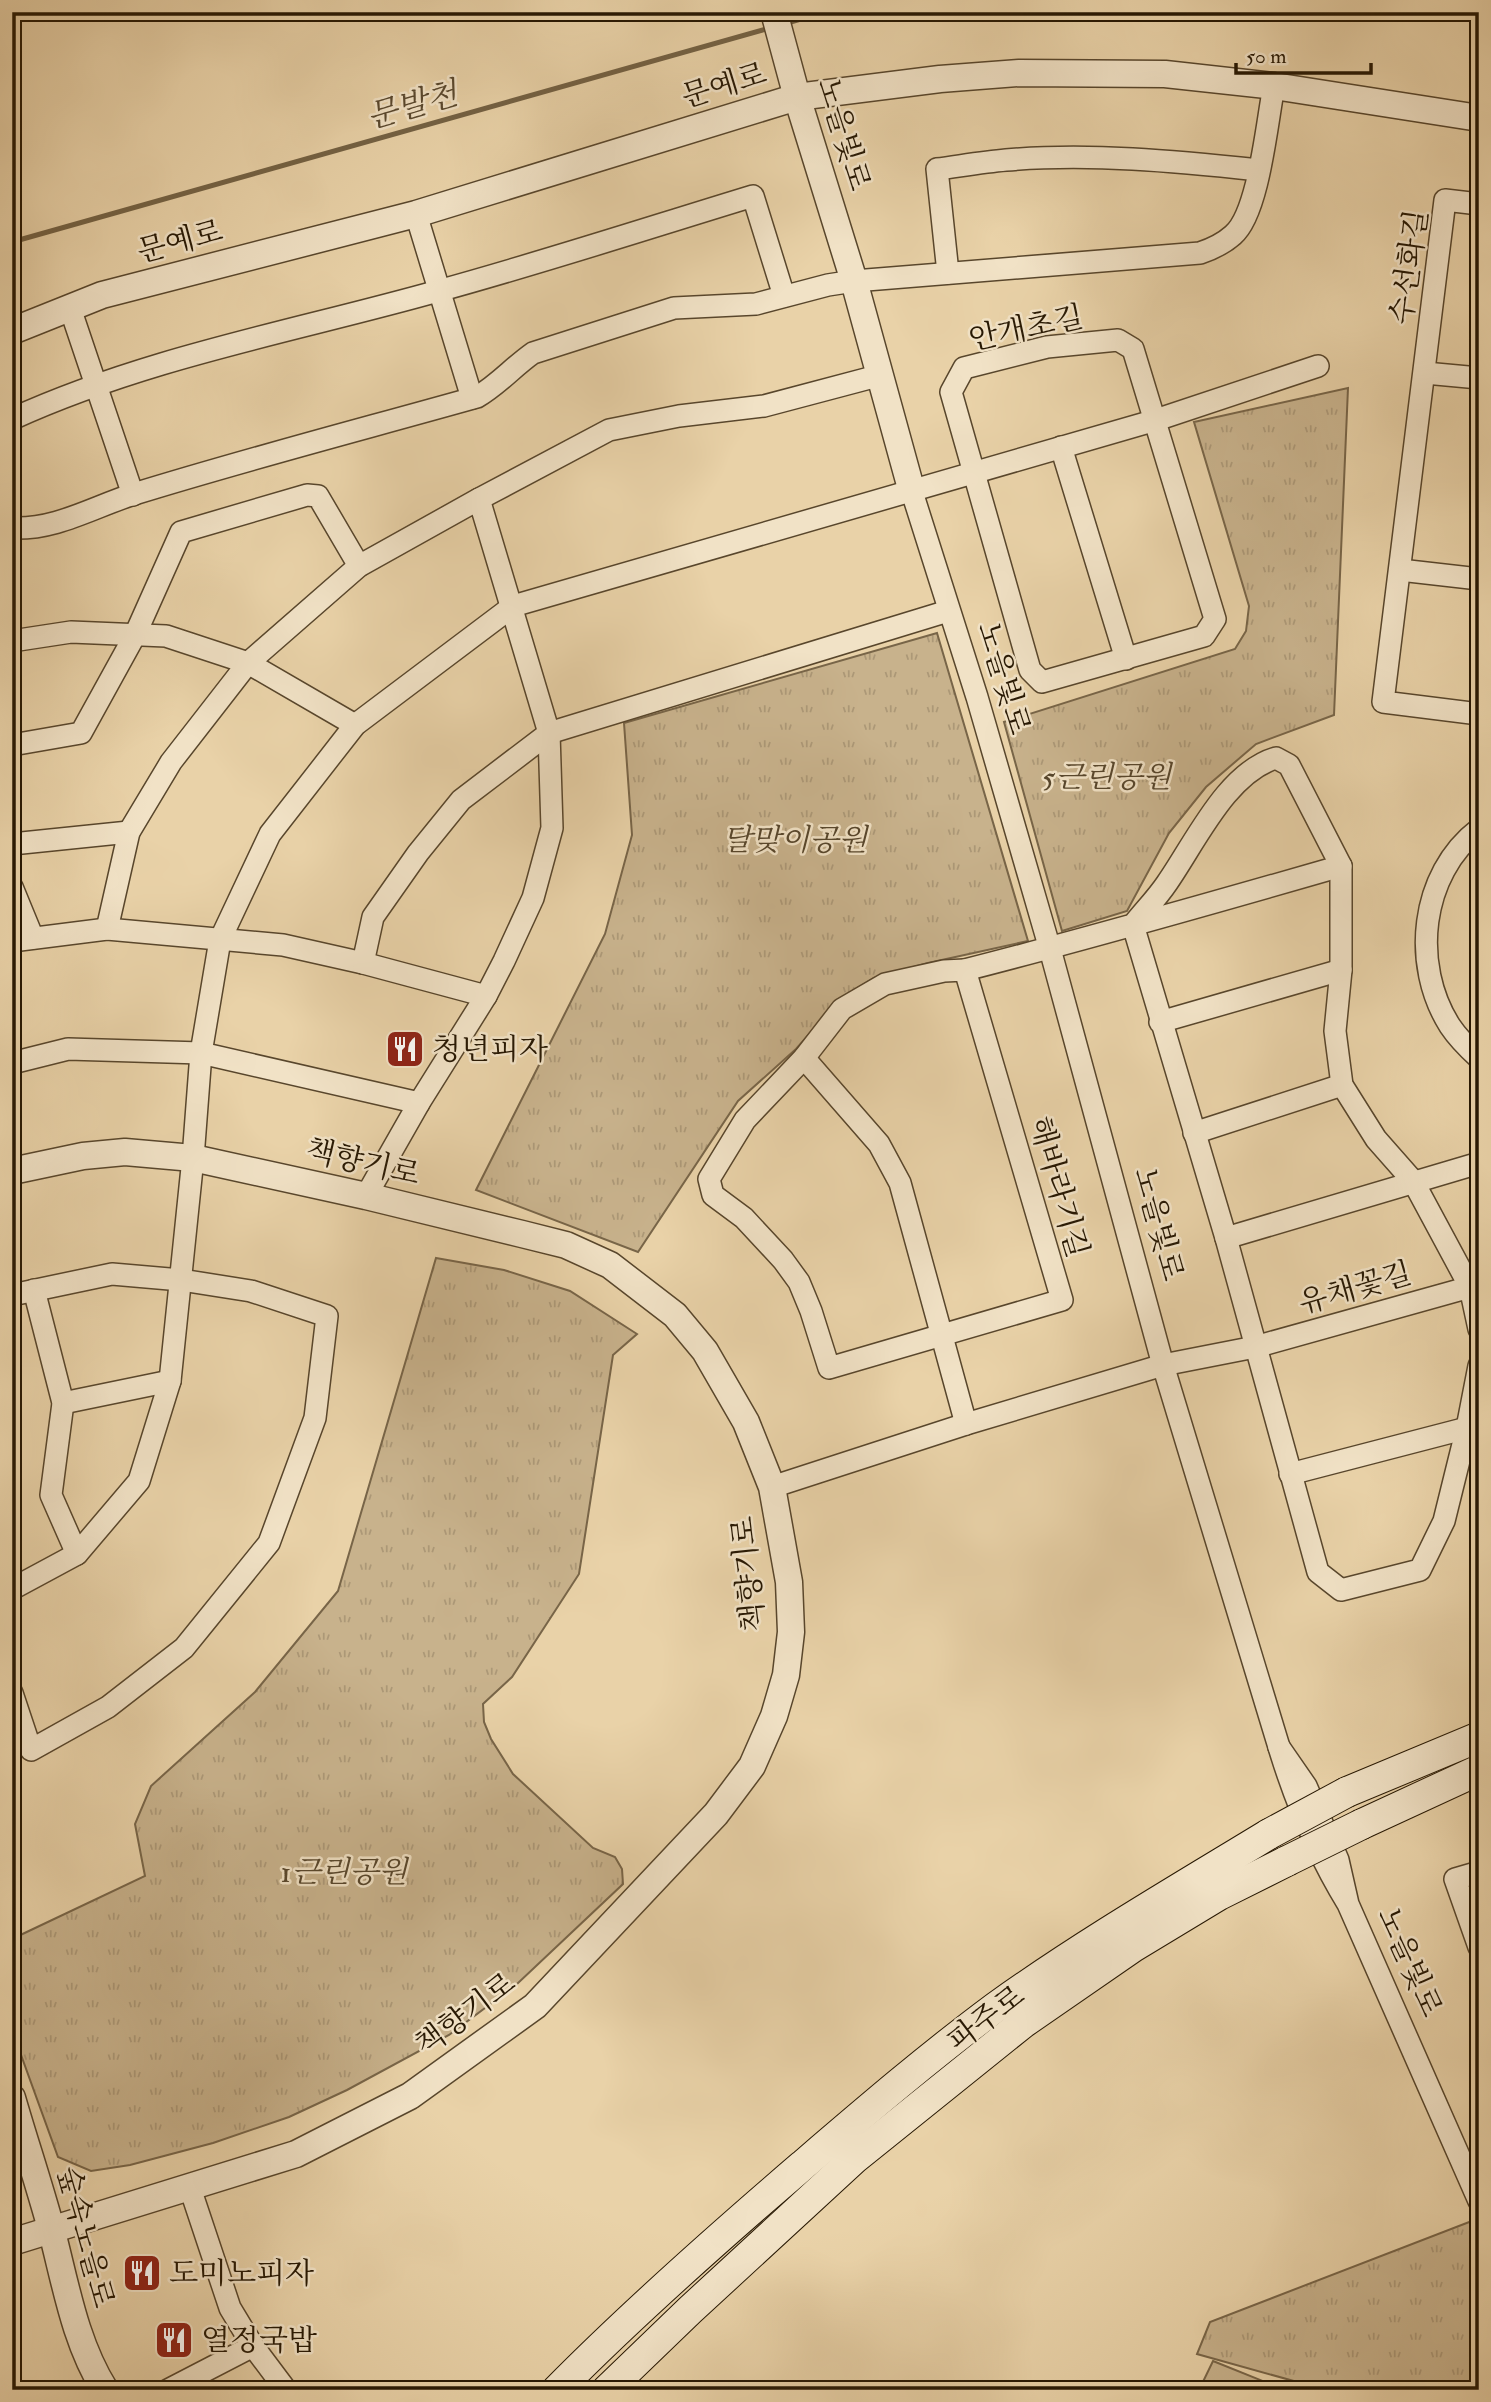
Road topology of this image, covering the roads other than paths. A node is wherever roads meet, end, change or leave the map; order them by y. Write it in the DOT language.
graph roads {
  1 [pos="774,12"];
  2 [pos="1274,86"];
  3 [pos="797,97"];
  4 [pos="1479,118"];
  5 [pos="1259,170"];
  6 [pos="1479,204"];
  7 [pos="416,214"];
  8 [pos="948,274"];
  9 [pos="855,281"];
  10 [pos="439,291"];
  11 [pos="785,296"];
  12 [pos="70,308"];
  13 [pos="12,331"];
  14 [pos="1318,366"];
  15 [pos="1425,373"];
  16 [pos="881,375"];
  17 [pos="1479,378"];
  18 [pos="95,386"];
  19 [pos="472,398"];
  20 [pos="12,419"];
  21 [pos="1156,420"];
  22 [pos="1062,447"];
  23 [pos="975,472"];
  24 [pos="912,492"];
  25 [pos="133,495"];
  26 [pos="479,499"];
  27 [pos="12,528"];
  28 [pos="359,566"];
  29 [pos="1400,570"];
  30 [pos="1479,579"];
  31 [pos="513,606"];
  32 [pos="948,611"];
  33 [pos="135,635"];
  34 [pos="12,641"];
  35 [pos="1126,659"];
  36 [pos="248,663"];
  37 [pos="1479,714"];
  38 [pos="355,725"];
  39 [pos="549,733"];
  40 [pos="12,745"];
  41 [pos="1479,829"];
  42 [pos="129,832"];
  43 [pos="12,844"];
  44 [pos="1341,866"];
  45 [pos="12,887"];
  46 [pos="1133,925"];
  47 [pos="107,929"];
  48 [pos="23,940"];
  49 [pos="220,940"];
  50 [pos="1050,949"];
  51 [pos="363,963"];
  52 [pos="965,970"];
  53 [pos="1341,970"];
  54 [pos="486,996"];
  55 [pos="1160,1022"];
  56 [pos="201,1054"];
  57 [pos="804,1058"];
  58 [pos="1479,1058"];
  59 [pos="12,1063"];
  60 [pos="1342,1085"];
  61 [pos="419,1102"];
  62 [pos="1194,1133"];
  63 [pos="193,1158"];
  64 [pos="1471,1165"];
  65 [pos="12,1171"];
  66 [pos="1413,1181"];
  67 [pos="366,1196"];
  68 [pos="1226,1238"];
  69 [pos="181,1280"];
  70 [pos="1470,1287"];
  71 [pos="34,1290"];
  72 [pos="12,1295"];
  73 [pos="1479,1329"];
  74 [pos="942,1336"];
  75 [pos="1255,1347"];
  76 [pos="1163,1365"];
  77 [pos="1479,1366"];
  78 [pos="170,1381"];
  79 [pos="63,1403"];
  80 [pos="966,1424"];
  81 [pos="1467,1428"];
  82 [pos="1290,1474"];
  83 [pos="772,1487"];
  84 [pos="77,1554"];
  85 [pos="12,1589"];
  86 [pos="12,1693"];
  87 [pos="1470,1739"];
  88 [pos="1471,1775"];
  89 [pos="1479,1872"];
  90 [pos="1479,1947"];
  91 [pos="12,2098"];
  92 [pos="190,2188"];
  93 [pos="1479,2201"];
  94 [pos="51,2231"];
  95 [pos="12,2242"];
  96 [pos="253,2346"];
  97 [pos="104,2390"];
  98 [pos="168,2390"];
  99 [pos="286,2390"];
  100 [pos="557,2390"];
  101 [pos="607,2390"];
  1 -- 3 [label="street, 노을빛로"];
  2 -- 3 [label="street, 문예로"];
  2 -- 4 [label="street, 문예로"];
  2 -- 5 [label="street"];
  3 -- 7 [label="street, 문예로"];
  3 -- 9 [label="street, 노을빛로"];
  5 -- 8 [label="street"];
  5 -- 8 [label="street"];
  6 -- 15 [label="street, 수선화길"];
  7 -- 10 [label="street"];
  7 -- 12 [label="street, 문예로"];
  8 -- 9 [label="street"];
  9 -- 11 [label="street"];
  9 -- 16 [label="street, 노을빛로"];
  10 -- 11 [label="street"];
  10 -- 18 [label="street"];
  10 -- 19 [label="street"];
  11 -- 19 [label="street"];
  12 -- 13 [label="street, 문예로"];
  12 -- 18 [label="street"];
  14 -- 21 [label="street"];
  15 -- 17 [label="street"];
  15 -- 29 [label="street, 수선화길"];
  16 -- 24 [label="street, 노을빛로"];
  16 -- 26 [label="street"];
  18 -- 20 [label="street"];
  18 -- 25 [label="street"];
  19 -- 25 [label="street"];
  21 -- 22 [label="street"];
  21 -- 23 [label="street, 안개초길"];
  21 -- 35 [label="street, 안개초길"];
  22 -- 23 [label="street"];
  22 -- 35 [label="street"];
  23 -- 24 [label="street"];
  23 -- 35 [label="street, 안개초길"];
  24 -- 31 [label="street"];
  24 -- 32 [label="street, 노을빛로"];
  25 -- 27 [label="street"];
  26 -- 28 [label="street"];
  26 -- 31 [label="street"];
  28 -- 33 [label="street"];
  28 -- 36 [label="street"];
  29 -- 30 [label="street"];
  29 -- 37 [label="street, 수선화길"];
  31 -- 38 [label="street"];
  31 -- 39 [label="street"];
  32 -- 39 [label="street"];
  32 -- 50 [label="street, 노을빛로"];
  33 -- 34 [label="street"];
  33 -- 36 [label="street"];
  33 -- 40 [label="street"];
  36 -- 38 [label="street"];
  36 -- 42 [label="street"];
  38 -- 49 [label="street"];
  39 -- 51 [label="street"];
  39 -- 54 [label="street"];
  41 -- 58 [label="street"];
  42 -- 43 [label="street"];
  42 -- 47 [label="street"];
  44 -- 46 [label="street"];
  44 -- 46 [label="street, 유채꽃길"];
  44 -- 53 [label="street, 유채꽃길"];
  45 -- 48 [label="street"];
  46 -- 50 [label="street"];
  46 -- 55 [label="street"];
  47 -- 48 [label="street"];
  47 -- 49 [label="street"];
  49 -- 51 [label="street"];
  49 -- 56 [label="street"];
  50 -- 52 [label="street, 해바라기길"];
  50 -- 76 [label="street, 노을빛로"];
  51 -- 54 [label="street"];
  52 -- 57 [label="street, 해바라기길"];
  52 -- 74 [label="street, 해바라기길"];
  53 -- 55 [label="street"];
  53 -- 60 [label="street, 유채꽃길"];
  54 -- 61 [label="street"];
  55 -- 62 [label="street"];
  56 -- 59 [label="street"];
  56 -- 61 [label="street"];
  56 -- 63 [label="street"];
  57 -- 74 [label="street"];
  57 -- 74 [label="street, 해바라기길"];
  60 -- 62 [label="street"];
  60 -- 66 [label="street, 유채꽃길"];
  61 -- 67 [label="street"];
  62 -- 68 [label="street"];
  63 -- 65 [label="street, 책향기로"];
  63 -- 67 [label="street, 책향기로"];
  63 -- 69 [label="street"];
  64 -- 66 [label="street"];
  66 -- 68 [label="street"];
  66 -- 70 [label="street, 유채꽃길"];
  67 -- 83 [label="street, 책향기로"];
  68 -- 75 [label="street"];
  69 -- 71 [label="street"];
  69 -- 78 [label="street"];
  69 -- 86 [label="street"];
  70 -- 73 [label="street, 유채꽃길"];
  70 -- 75 [label="street, 유채꽃길"];
  71 -- 72 [label="street"];
  71 -- 79 [label="street"];
  74 -- 80 [label="street"];
  75 -- 76 [label="street, 유채꽃길"];
  75 -- 82 [label="street"];
  76 -- 80 [label="street"];
  76 -- 93 [label="street, 노을빛로"];
  77 -- 81 [label="street"];
  78 -- 79 [label="street"];
  78 -- 84 [label="street"];
  79 -- 84 [label="street"];
  80 -- 83 [label="street"];
  81 -- 82 [label="street"];
  81 -- 82 [label="street"];
  83 -- 92 [label="street, 책향기로"];
  84 -- 85 [label="street"];
  87 -- 100 [label="main road, 파주로, bridge"];
  88 -- 101 [label="main road, 파주로, bridge"];
  89 -- 90 [label="street"];
  91 -- 94 [label="street, 숲속노을로"];
  92 -- 94 [label="street, 책향기로"];
  92 -- 96 [label="street"];
  94 -- 95 [label="street, 책향기로"];
  94 -- 97 [label="street, 숲속노을로"];
  96 -- 98 [label="street"];
  96 -- 99 [label="street"];
}
